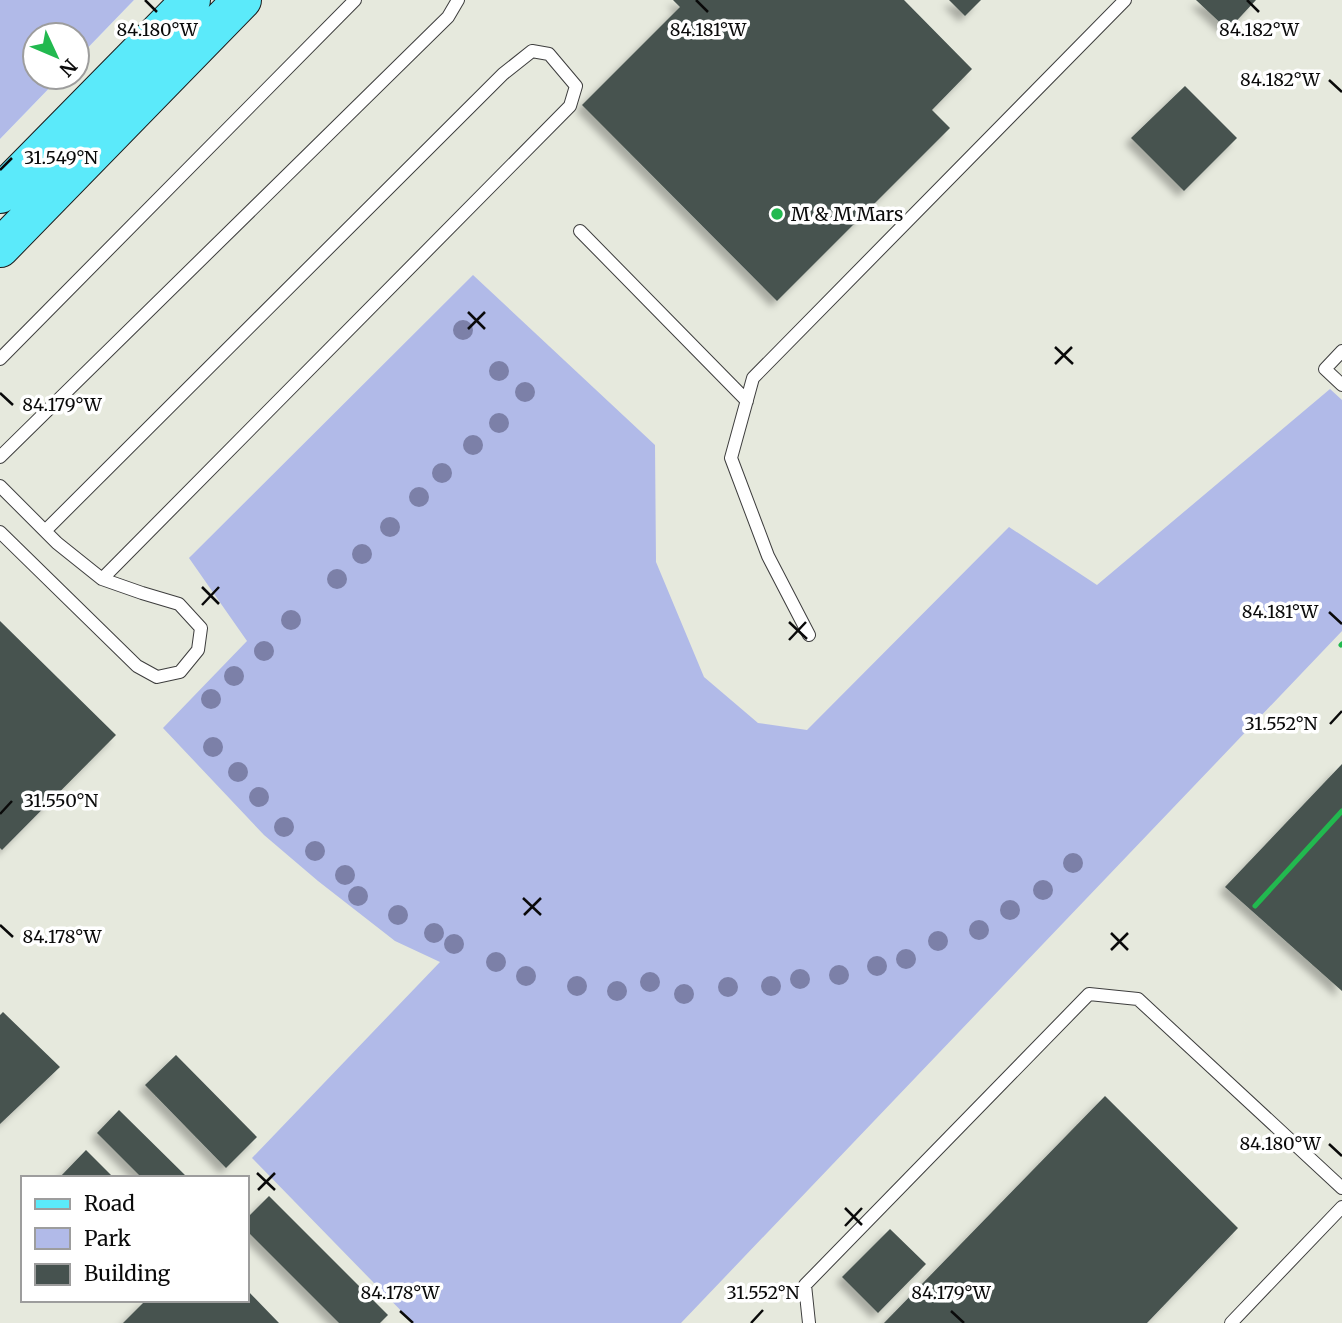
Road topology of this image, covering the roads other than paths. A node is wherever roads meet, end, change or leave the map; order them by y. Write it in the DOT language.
graph roads {
  1 [pos="191,0"];
  2 [pos="242,0"];
  3 [pos="355,0"];
  4 [pos="458,0"];
  5 [pos="1125,0"];
  6 [pos="0,194"];
  7 [pos="580,230"];
  8 [pos="0,248"];
  9 [pos="1342,351"];
  10 [pos="0,359"];
  11 [pos="1342,385"];
  12 [pos="747,401"];
  13 [pos="0,457"];
  14 [pos="0,486"];
  15 [pos="45,531"];
  16 [pos="0,533"];
  17 [pos="102,579"];
  18 [pos="808,635"];
  19 [pos="1342,1188"];
  20 [pos="1342,1207"];
  21 [pos="809,1323"];
  22 [pos="1231,1323"];
  1 -- 6 [label="main road"];
  2 -- 8 [label="main road"];
  3 -- 10 [label="lane"];
  4 -- 13 [label="lane"];
  5 -- 12 [label="lane"];
  7 -- 12 [label="lane"];
  9 -- 11 [label="lane"];
  12 -- 18 [label="lane"];
  14 -- 15 [label="lane"];
  15 -- 17 [label="lane"];
  15 -- 17 [label="lane"];
  16 -- 17 [label="lane"];
  19 -- 21 [label="lane"];
  20 -- 22 [label="lane"];
}
